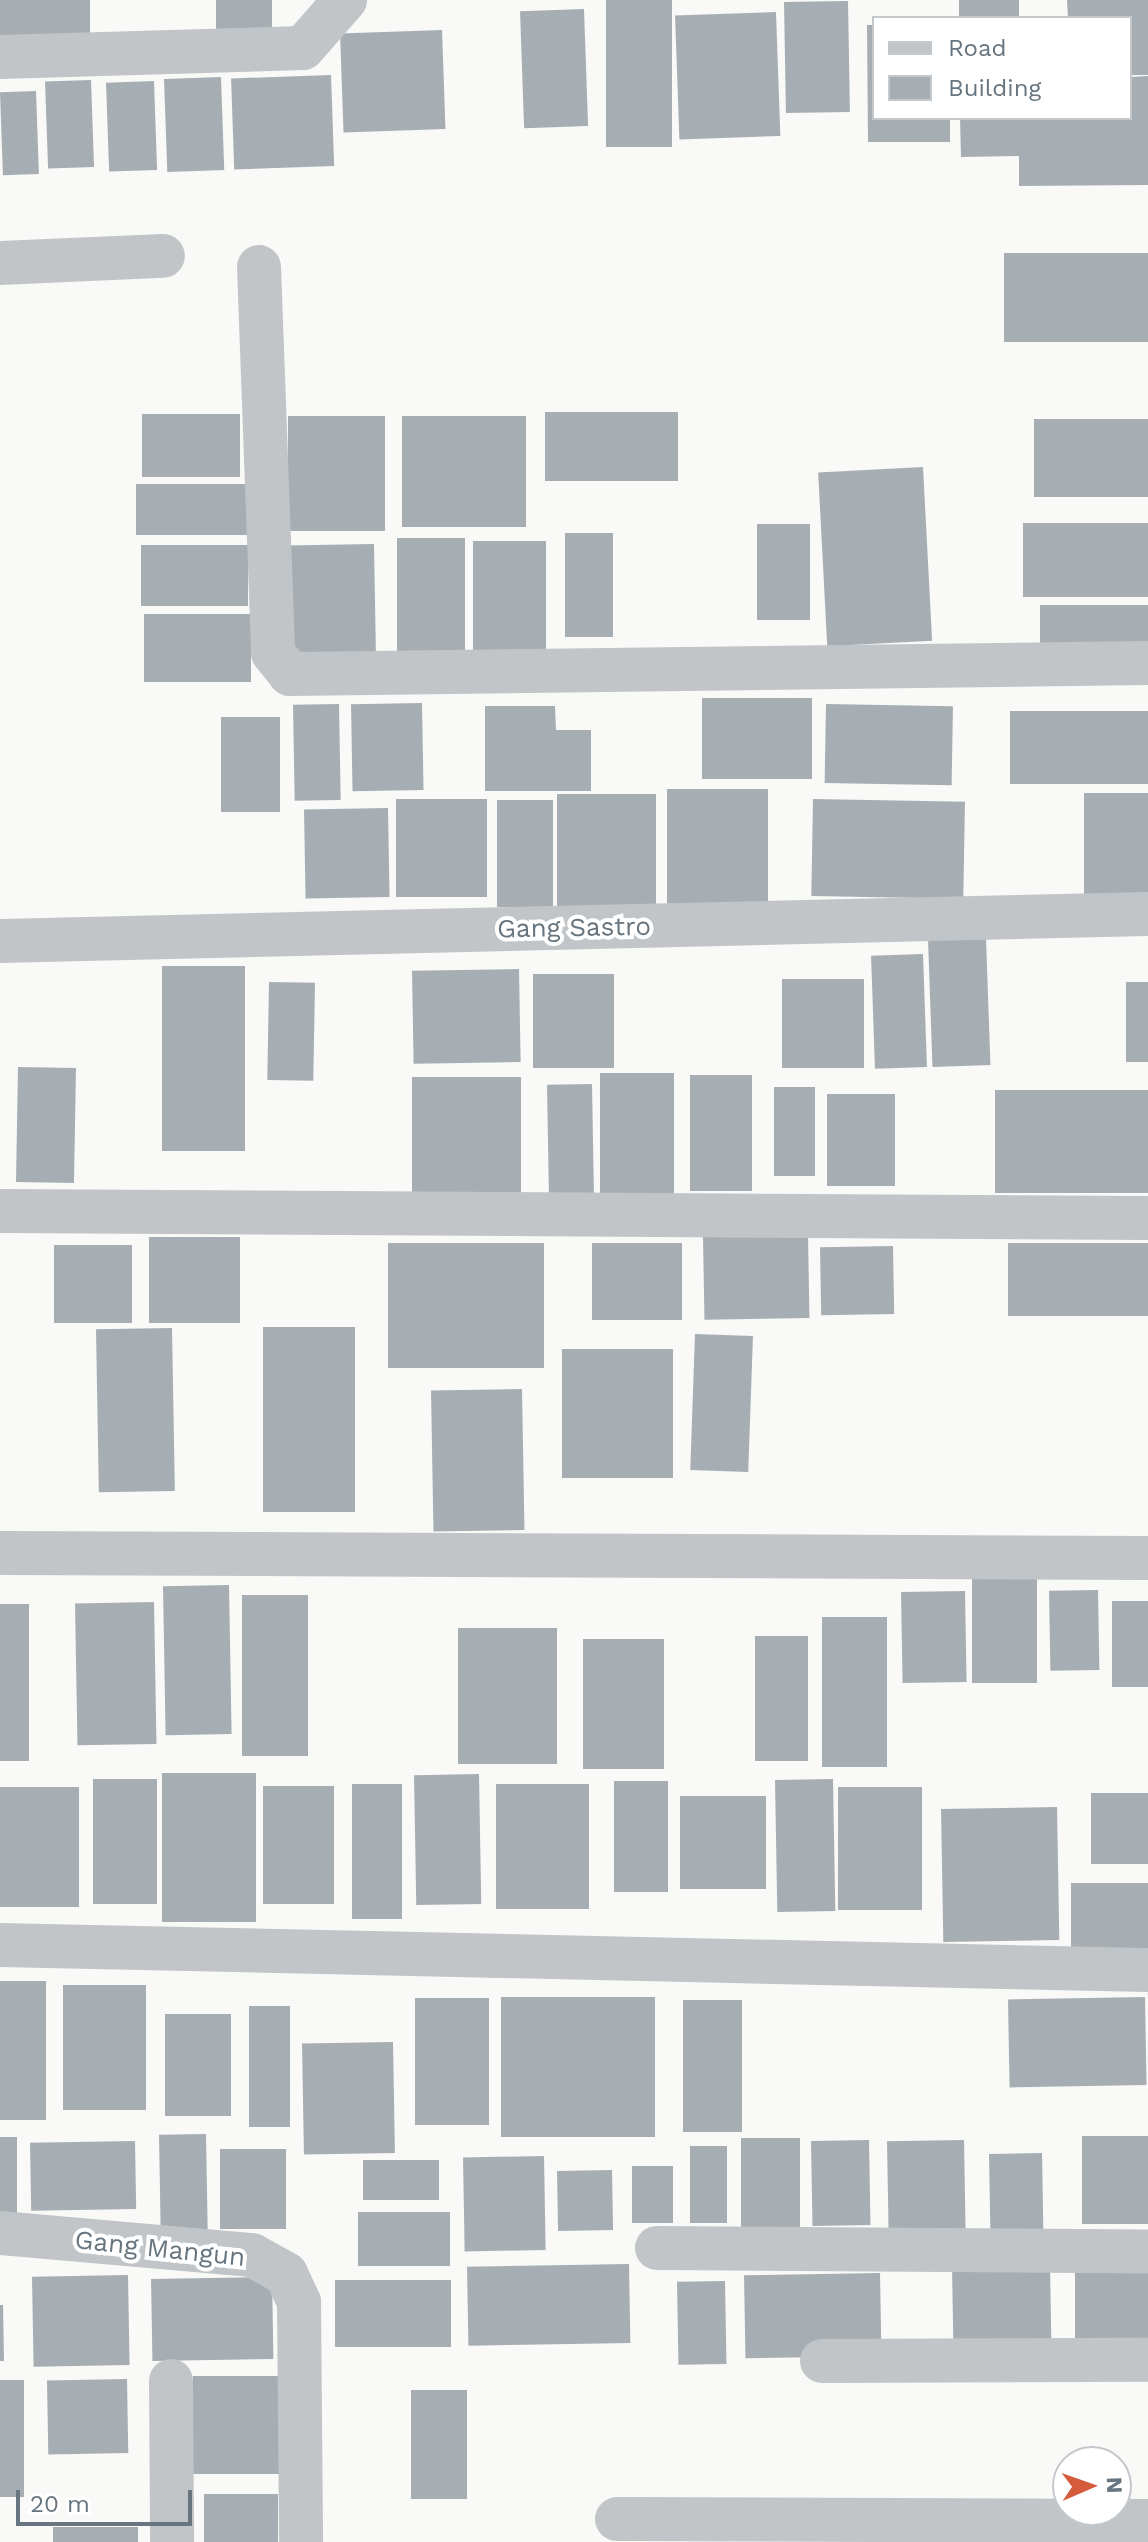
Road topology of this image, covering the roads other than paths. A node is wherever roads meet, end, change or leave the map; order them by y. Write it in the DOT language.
graph roads {
  1 [pos="345,0"];
  2 [pos="0,57"];
  3 [pos="163,256"];
  4 [pos="0,263"];
  5 [pos="259,267"];
  6 [pos="1148,663"];
  7 [pos="1148,914"];
  8 [pos="0,941"];
  9 [pos="0,1211"];
  10 [pos="1148,1218"];
  11 [pos="0,1553"];
  12 [pos="1148,1558"];
  13 [pos="0,1945"];
  14 [pos="1148,1970"];
  15 [pos="0,2233"];
  16 [pos="657,2248"];
  17 [pos="1148,2251"];
  18 [pos="1148,2360"];
  19 [pos="822,2361"];
  20 [pos="171,2381"];
  21 [pos="617,2519"];
  22 [pos="1148,2521"];
  23 [pos="172,2542"];
  24 [pos="301,2542"];
  1 -- 2 [label="street"];
  3 -- 4 [label="street"];
  5 -- 6 [label="street"];
  7 -- 8 [label="street, Gang Sastro"];
  9 -- 10 [label="street"];
  11 -- 12 [label="street"];
  13 -- 14 [label="street"];
  15 -- 24 [label="street, Gang Mangun"];
  16 -- 17 [label="street"];
  18 -- 19 [label="street"];
  20 -- 23 [label="street"];
  21 -- 22 [label="street"];
}
